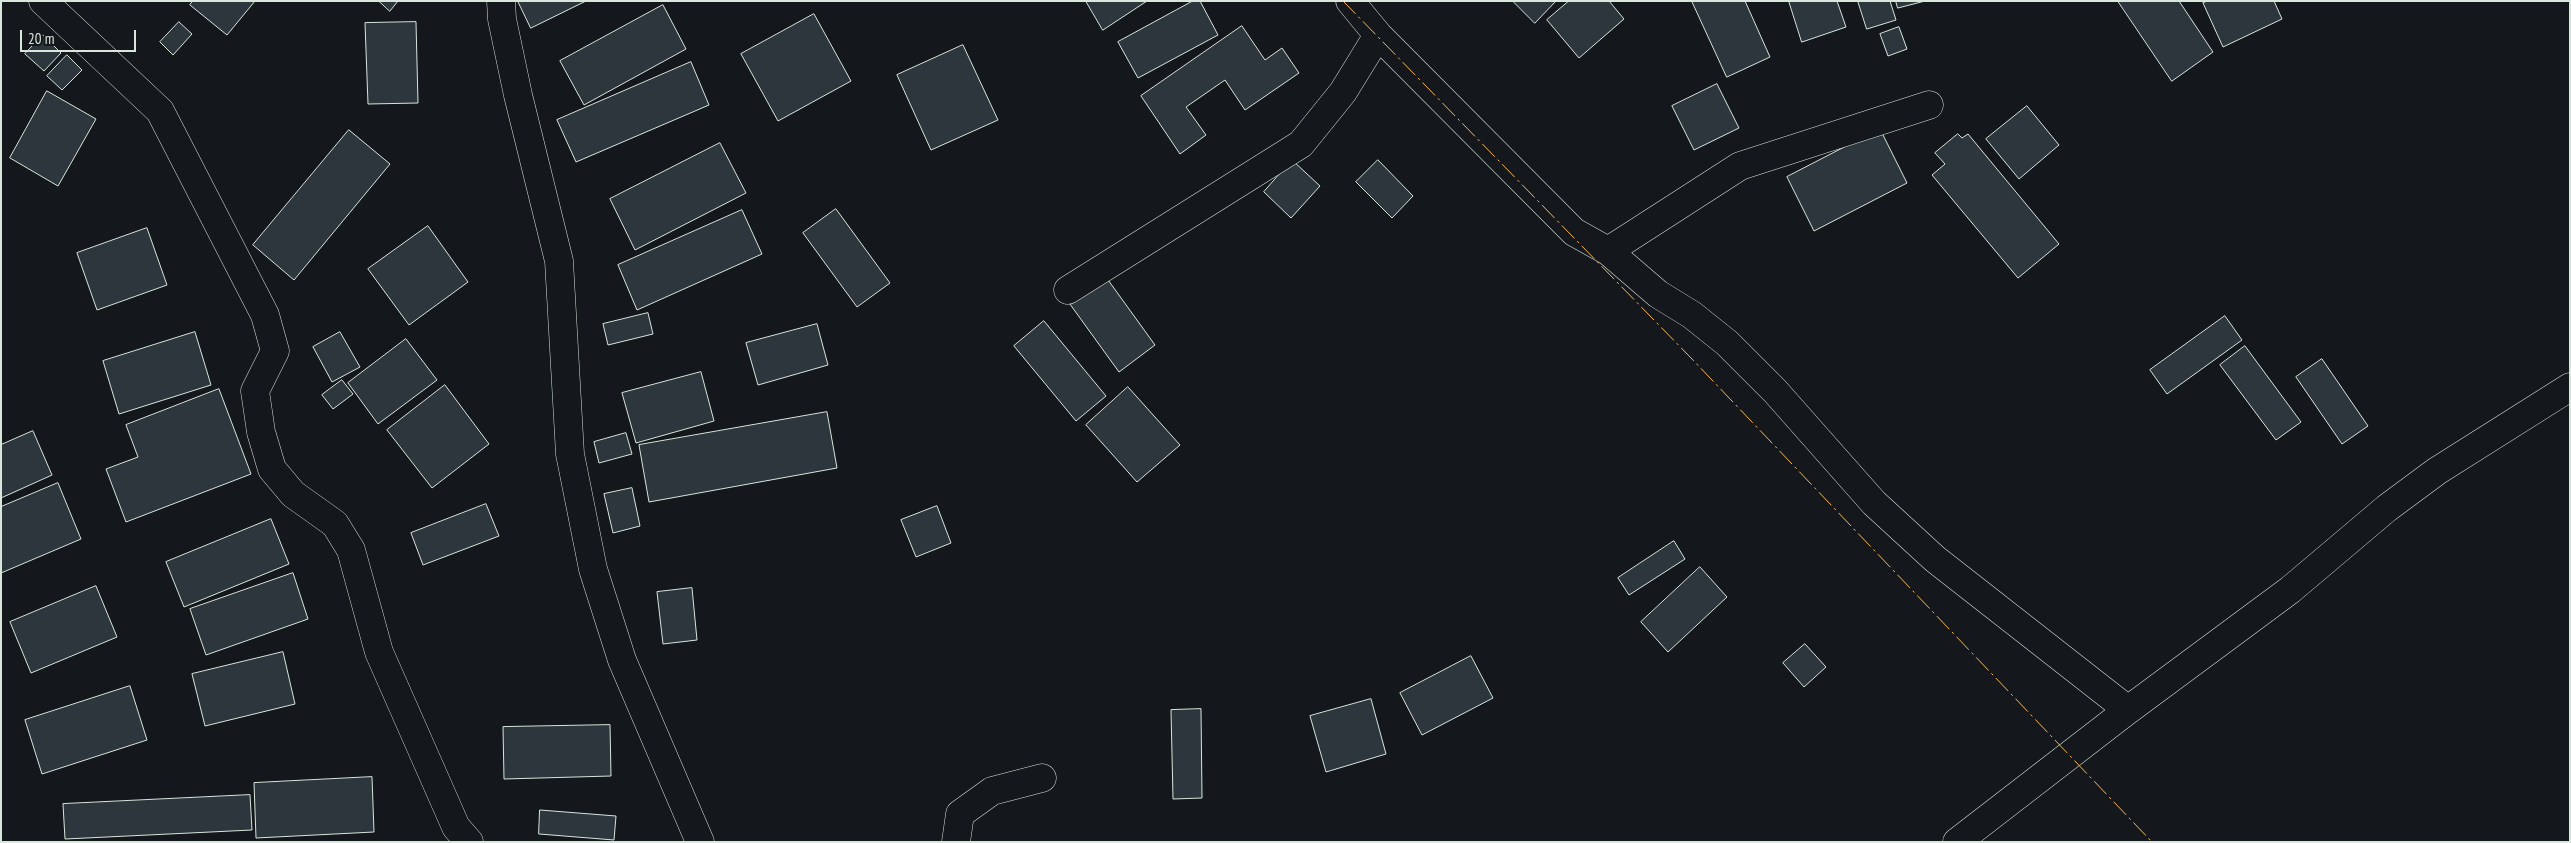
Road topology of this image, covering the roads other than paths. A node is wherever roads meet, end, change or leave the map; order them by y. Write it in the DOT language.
graph roads {
  1 [pos="42,1"];
  2 [pos="501,1"];
  3 [pos="1350,1"];
  4 [pos="1378,35"];
  5 [pos="1930,105"];
  6 [pos="1608,251"];
  7 [pos="1068,290"];
  8 [pos="2570,387"];
  9 [pos="2128,710"];
  10 [pos="1042,778"];
  11 [pos="469,842"];
  12 [pos="700,842"];
  13 [pos="956,842"];
  14 [pos="1957,842"];
  1 -- 11 [label="street"];
  2 -- 12 [label="street"];
  3 -- 4 [label="street"];
  4 -- 6 [label="street"];
  4 -- 7 [label="street"];
  5 -- 6 [label="street"];
  6 -- 9 [label="street"];
  8 -- 9 [label="street"];
  9 -- 14 [label="street"];
  10 -- 13 [label="street"];
}
